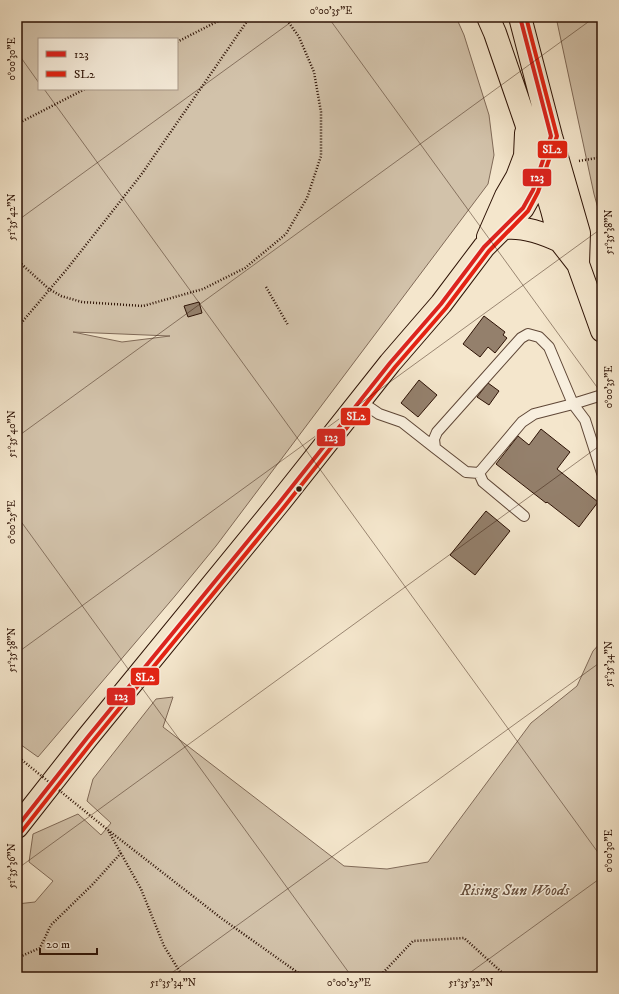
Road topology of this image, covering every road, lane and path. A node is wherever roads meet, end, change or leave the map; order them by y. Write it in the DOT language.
graph roads {
  1 [pos="226,17"];
  2 [pos="250,17"];
  3 [pos="286,17"];
  4 [pos="488,17"];
  5 [pos="520,17"];
  6 [pos="178,41"];
  7 [pos="83,90"];
  8 [pos="526,123"];
  9 [pos="17,124"];
  10 [pos="550,136"];
  11 [pos="602,157"];
  12 [pos="576,162"];
  13 [pos="540,169"];
  14 [pos="505,228"];
  15 [pos="560,241"];
  16 [pos="484,247"];
  17 [pos="17,260"];
  18 [pos="578,264"];
  19 [pos="266,287"];
  20 [pos="49,288"];
  21 [pos="288,325"];
  22 [pos="17,328"];
  23 [pos="602,331"];
  24 [pos="602,395"];
  25 [pos="360,401"];
  26 [pos="573,404"];
  27 [pos="435,448"];
  28 [pos="479,473"];
  29 [pos="602,473"];
  30 [pos="524,516"];
  31 [pos="17,756"];
  32 [pos="17,826"];
  33 [pos="108,830"];
  34 [pos="121,853"];
  35 [pos="17,958"];
  36 [pos="183,977"];
  37 [pos="304,977"];
  38 [pos="379,977"];
  39 [pos="507,977"];
  1 -- 6 [label="path"];
  2 -- 20 [label="path"];
  3 -- 20 [label="path"];
  4 -- 8 [label="main road"];
  5 -- 10 [label="main road"];
  7 -- 9 [label="path"];
  8 -- 13 [label="main road"];
  8 -- 16 [label="main road"];
  10 -- 13 [label="main road"];
  10 -- 18 [label="main road"];
  11 -- 12 [label="path"];
  13 -- 14 [label="main road"];
  13 -- 15 [label="main road"];
  14 -- 15 [label="main road"];
  14 -- 16 [label="main road"];
  15 -- 18 [label="main road"];
  16 -- 25 [label="main road"];
  17 -- 20 [label="path"];
  18 -- 23 [label="main road"];
  19 -- 21 [label="path"];
  20 -- 22 [label="path"];
  24 -- 26 [label="lane"];
  25 -- 27 [label="lane"];
  25 -- 32 [label="main road"];
  26 -- 27 [label="lane"];
  26 -- 28 [label="lane"];
  26 -- 29 [label="lane"];
  27 -- 28 [label="lane"];
  28 -- 30 [label="lane"];
  31 -- 33 [label="path, bridge"];
  33 -- 34 [label="path"];
  33 -- 37 [label="path"];
  34 -- 35 [label="path"];
  34 -- 36 [label="path"];
  38 -- 39 [label="path"];
}
